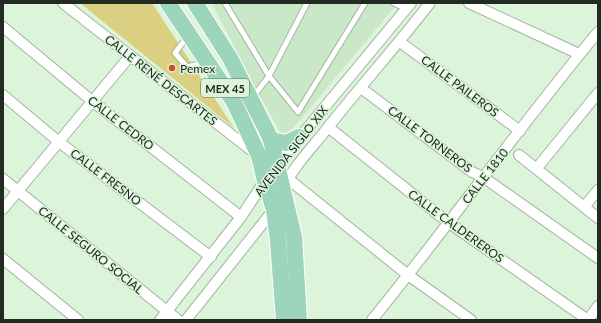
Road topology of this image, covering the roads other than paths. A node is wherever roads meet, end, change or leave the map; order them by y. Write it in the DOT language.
graph roads {
  1 [pos="63,3"];
  2 [pos="168,3"];
  3 [pos="195,3"];
  4 [pos="225,3"];
  5 [pos="307,3"];
  6 [pos="365,3"];
  7 [pos="394,3"];
  8 [pos="430,3"];
  9 [pos="469,3"];
  10 [pos="408,6"];
  11 [pos="3,27"];
  12 [pos="598,32"];
  13 [pos="189,34"];
  14 [pos="400,42"];
  15 [pos="579,54"];
  16 [pos="130,56"];
  17 [pos="208,62"];
  18 [pos="269,76"];
  19 [pos="361,88"];
  20 [pos="598,93"];
  21 [pos="3,94"];
  22 [pos="251,99"];
  23 [pos="92,101"];
  24 [pos="328,127"];
  25 [pos="520,131"];
  26 [pos="300,137"];
  27 [pos="271,140"];
  28 [pos="59,142"];
  29 [pos="519,154"];
  30 [pos="259,156"];
  31 [pos="277,164"];
  32 [pos="537,168"];
  33 [pos="483,177"];
  34 [pos="3,179"];
  35 [pos="265,181"];
  36 [pos="285,184"];
  37 [pos="598,190"];
  38 [pos="17,191"];
  39 [pos="584,207"];
  40 [pos="3,209"];
  41 [pos="274,210"];
  42 [pos="241,217"];
  43 [pos="598,218"];
  44 [pos="449,223"];
  45 [pos="211,256"];
  46 [pos="598,258"];
  47 [pos="3,259"];
  48 [pos="408,275"];
  49 [pos="598,306"];
  50 [pos="167,310"];
  51 [pos="78,320"];
  52 [pos="160,320"];
  53 [pos="178,320"];
  54 [pos="186,320"];
  55 [pos="284,320"];
  56 [pos="299,320"];
  57 [pos="372,320"];
  58 [pos="471,320"];
  59 [pos="588,320"];
  1 -- 16 [label="street, CALLE RENÉ DESCARTES"];
  2 -- 13 [label="main road, MEX 45"];
  3 -- 22 [label="main road, MEX 45"];
  4 -- 18 [label="lane"];
  5 -- 18 [label="lane"];
  6 -- 18 [label="lane"];
  7 -- 10 [label="lane"];
  8 -- 14 [label="street, AVENIDA SIGLO XIX"];
  9 -- 15 [label="street"];
  10 -- 26 [label="street, AVENIDA SIGLO XIX"];
  11 -- 23 [label="street, CALLE CEDRO"];
  12 -- 15 [label="street, CALLE 1810"];
  13 -- 17 [label="main road, MEX 45"];
  13 -- 17 [label="lane"];
  14 -- 19 [label="street, AVENIDA SIGLO XIX"];
  14 -- 25 [label="street, CALLE PAILEROS"];
  15 -- 25 [label="street, CALLE 1810"];
  16 -- 23 [label="street"];
  16 -- 30 [label="street, CALLE RENÉ DESCARTES"];
  17 -- 30 [label="main road, MEX 45"];
  18 -- 22 [label="lane"];
  19 -- 24 [label="street, AVENIDA SIGLO XIX"];
  19 -- 33 [label="street, CALLE TORNEROS"];
  20 -- 32 [label="street"];
  21 -- 28 [label="street, CALLE FRESNO"];
  22 -- 27 [label="main road, MEX 45"];
  23 -- 28 [label="street"];
  23 -- 42 [label="street, CALLE CEDRO"];
  24 -- 36 [label="street, AVENIDA SIGLO XIX"];
  24 -- 44 [label="street, CALLE CALDEREROS"];
  25 -- 33 [label="street, CALLE 1810"];
  26 -- 27 [label="main road"];
  26 -- 31 [label="street, AVENIDA SIGLO XIX"];
  27 -- 31 [label="main road, MEX 45"];
  28 -- 38 [label="street"];
  28 -- 45 [label="street, CALLE FRESNO"];
  29 -- 32 [label="street"];
  30 -- 35 [label="main road, MEX 45"];
  31 -- 35 [label="street, AVENIDA SIGLO XIX"];
  31 -- 36 [label="main road, MEX 45"];
  32 -- 39 [label="street"];
  33 -- 44 [label="street, CALLE 1810"];
  33 -- 46 [label="street, CALLE TORNEROS"];
  34 -- 38 [label="street, CALLE SEGURO SOCIAL"];
  35 -- 41 [label="main road, MEX 45"];
  35 -- 42 [label="street, AVENIDA SIGLO XIX"];
  36 -- 41 [label="street, AVENIDA SIGLO XIX"];
  36 -- 48 [label="street"];
  36 -- 56 [label="main road, MEX 45"];
  37 -- 39 [label="street"];
  38 -- 40 [label="street"];
  38 -- 50 [label="street, CALLE SEGURO SOCIAL"];
  39 -- 43 [label="street"];
  41 -- 54 [label="street, AVENIDA SIGLO XIX"];
  41 -- 55 [label="main road, MEX 45"];
  42 -- 45 [label="street, AVENIDA SIGLO XIX"];
  44 -- 48 [label="street, CALLE 1810"];
  44 -- 59 [label="street, CALLE CALDEREROS"];
  45 -- 50 [label="street, AVENIDA SIGLO XIX"];
  47 -- 51 [label="street"];
  48 -- 57 [label="street, CALLE 1810"];
  48 -- 58 [label="street"];
  49 -- 59 [label="street"];
  50 -- 52 [label="street, AVENIDA SIGLO XIX"];
  50 -- 53 [label="street, CALLE SEGURO SOCIAL"];
}
